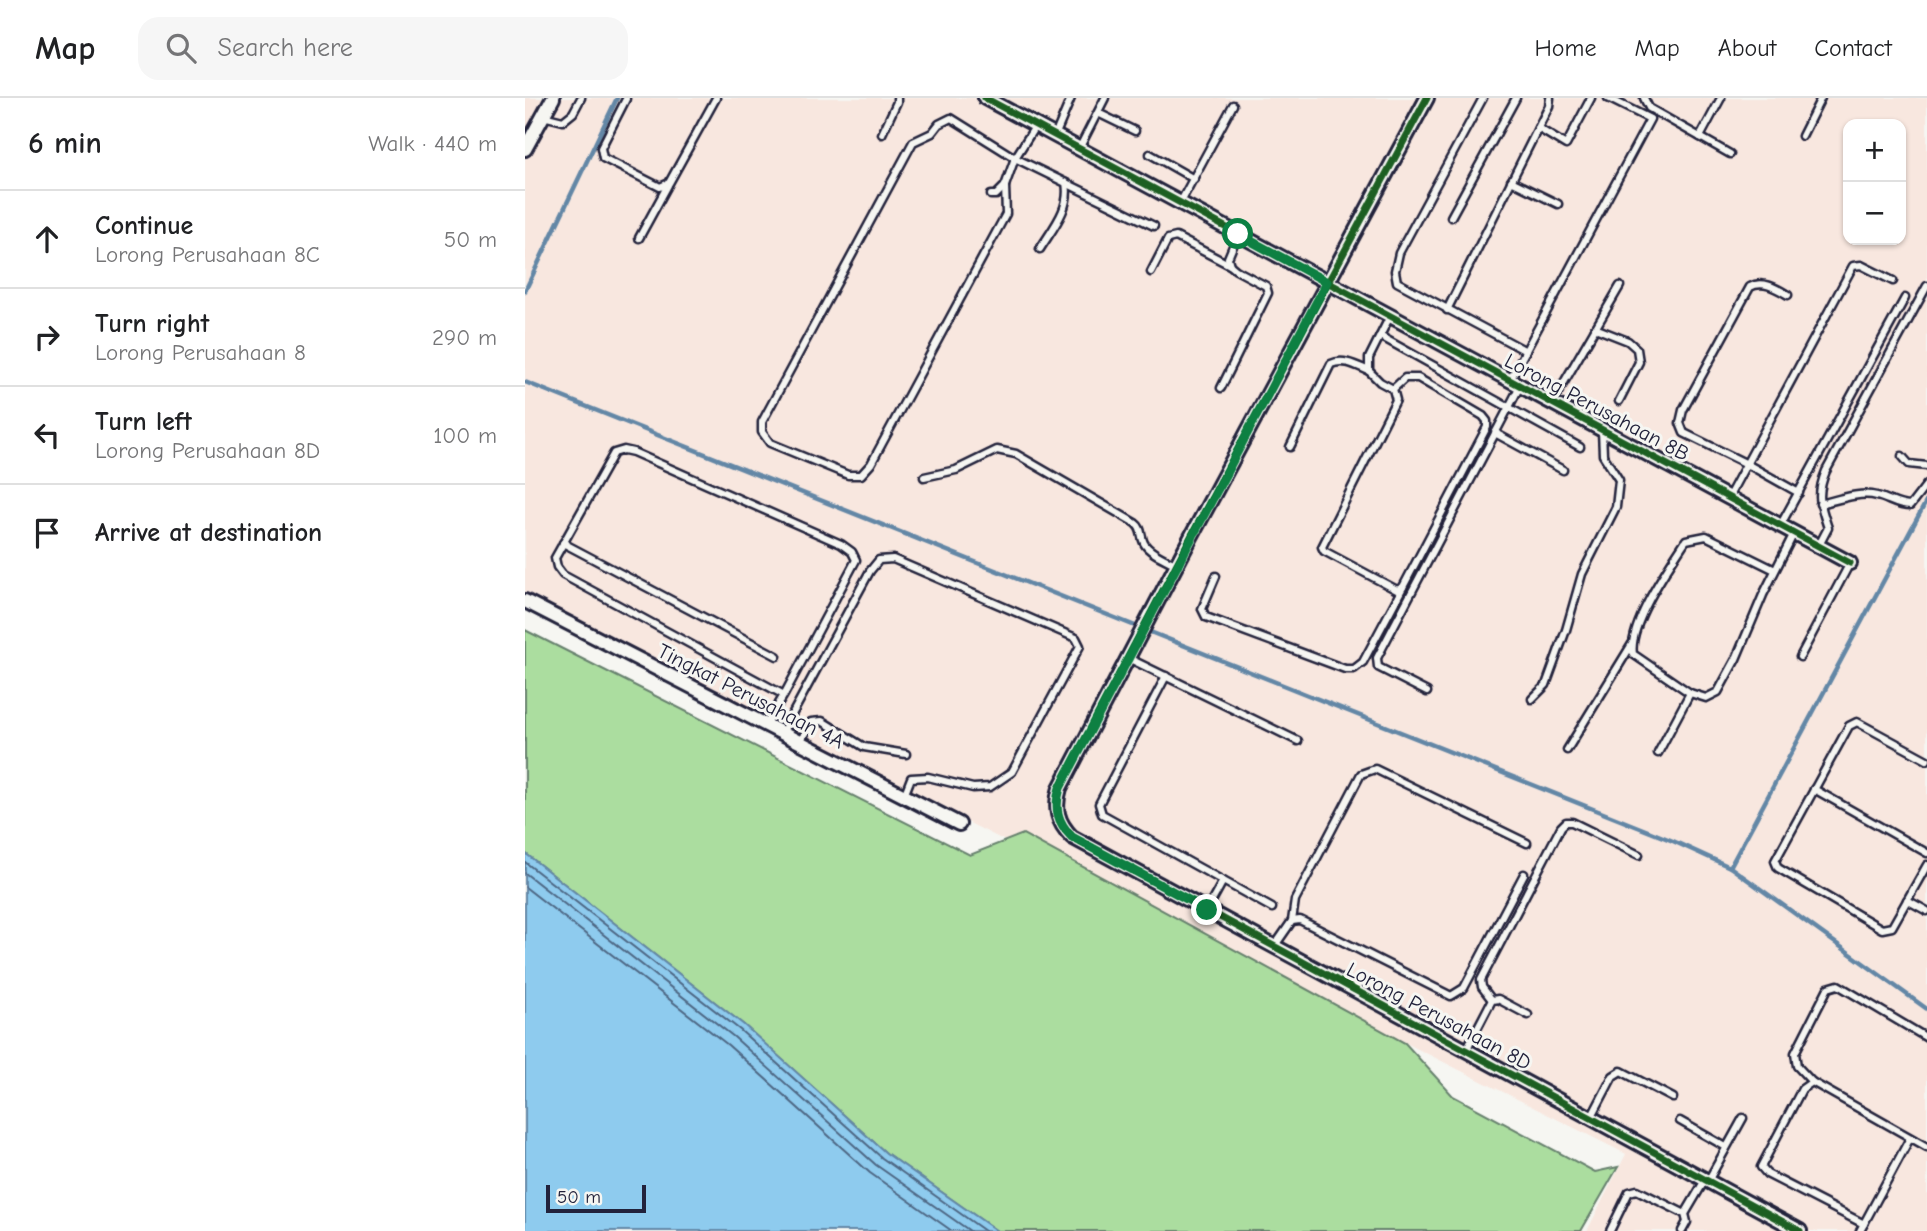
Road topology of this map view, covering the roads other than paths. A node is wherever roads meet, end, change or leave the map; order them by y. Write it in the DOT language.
graph roads {
  1 [pos="553,98"];
  2 [pos="581,98"];
  3 [pos="716,98"];
  4 [pos="897,98"];
  5 [pos="985,98"];
  6 [pos="1071,98"];
  7 [pos="1105,98"];
  8 [pos="1427,98"];
  9 [pos="1483,98"];
  10 [pos="1516,98"];
  11 [pos="1550,98"];
  12 [pos="1591,98"];
  13 [pos="1608,98"];
  14 [pos="1644,98"];
  15 [pos="1721,98"];
  16 [pos="1821,98"];
  17 [pos="627,99"];
  18 [pos="1233,105"];
  19 [pos="1098,113"];
  20 [pos="543,116"];
  21 [pos="1036,125"];
  22 [pos="1538,128"];
  23 [pos="1135,131"];
  24 [pos="882,134"];
  25 [pos="1055,136"];
  26 [pos="1802,136"];
  27 [pos="1700,137"];
  28 [pos="525,149"];
  29 [pos="1079,149"];
  30 [pos="1150,154"];
  31 [pos="1730,154"];
  32 [pos="1016,158"];
  33 [pos="1193,178"];
  34 [pos="1511,181"];
  35 [pos="669,183"];
  36 [pos="1066,183"];
  37 [pos="1005,186"];
  38 [pos="991,195"];
  39 [pos="1180,203"];
  40 [pos="1558,204"];
  41 [pos="1451,217"];
  42 [pos="1154,226"];
  43 [pos="1238,234"];
  44 [pos="639,238"];
  45 [pos="1040,249"];
  46 [pos="1230,265"];
  47 [pos="1151,272"];
  48 [pos="1893,281"];
  49 [pos="1327,282"];
  50 [pos="1620,286"];
  51 [pos="1927,286"];
  52 [pos="1788,295"];
  53 [pos="1905,298"];
  54 [pos="1447,310"];
  55 [pos="1390,316"];
  56 [pos="1595,328"];
  57 [pos="1380,336"];
  58 [pos="1526,351"];
  59 [pos="1369,371"];
  60 [pos="1515,383"];
  61 [pos="1221,388"];
  62 [pos="1393,389"];
  63 [pos="1619,401"];
  64 [pos="1552,403"];
  65 [pos="1509,407"];
  66 [pos="1602,430"];
  67 [pos="1495,433"];
  68 [pos="1290,447"];
  69 [pos="1580,447"];
  70 [pos="1902,456"];
  71 [pos="1747,464"];
  72 [pos="1927,466"];
  73 [pos="1563,470"];
  74 [pos="925,477"];
  75 [pos="1927,484"];
  76 [pos="1799,493"];
  77 [pos="1728,498"];
  78 [pos="1820,504"];
  79 [pos="1780,526"];
  80 [pos="1794,533"];
  81 [pos="563,543"];
  82 [pos="1818,547"];
  83 [pos="1850,563"];
  84 [pos="1177,565"];
  85 [pos="1775,570"];
  86 [pos="1216,576"];
  87 [pos="1403,587"];
  88 [pos="525,601"];
  89 [pos="1632,644"];
  90 [pos="1131,652"];
  91 [pos="777,656"];
  92 [pos="1800,657"];
  93 [pos="1166,676"];
  94 [pos="1427,692"];
  95 [pos="1690,693"];
  96 [pos="784,695"];
  97 [pos="1532,699"];
  98 [pos="766,725"];
  99 [pos="782,733"];
  100 [pos="1298,741"];
  101 [pos="800,742"];
  102 [pos="1567,750"];
  103 [pos="1658,753"];
  104 [pos="906,754"];
  105 [pos="1927,760"];
  106 [pos="1814,789"];
  107 [pos="904,796"];
  108 [pos="959,824"];
  109 [pos="1527,843"];
  110 [pos="1927,853"];
  111 [pos="1639,855"];
  112 [pos="1927,865"];
  113 [pos="1524,874"];
  114 [pos="1924,877"];
  115 [pos="1223,881"];
  116 [pos="1907,900"];
  117 [pos="1272,908"];
  118 [pos="1207,910"];
  119 [pos="1927,911"];
  120 [pos="1292,921"];
  121 [pos="1274,947"];
  122 [pos="1492,1000"];
  123 [pos="1528,1015"];
  124 [pos="1927,1038"];
  125 [pos="1466,1050"];
  126 [pos="1812,1082"];
  127 [pos="1673,1098"];
  128 [pos="1591,1118"];
  129 [pos="1744,1118"];
  130 [pos="1680,1121"];
  131 [pos="1910,1138"];
  132 [pos="1726,1147"];
  133 [pos="1927,1147"];
  134 [pos="1706,1180"];
  135 [pos="1685,1214"];
  136 [pos="1862,1228"];
  137 [pos="1610,1231"];
  138 [pos="1682,1231"];
  139 [pos="1800,1231"];
  1 -- 20 [label="street"];
  2 -- 20 [label="lane"];
  3 -- 35 [label="lane"];
  4 -- 24 [label="lane"];
  5 -- 21 [label="street, Lorong Perusahaan 8B"];
  6 -- 25 [label="lane"];
  7 -- 19 [label="lane"];
  8 -- 49 [label="street"];
  9 -- 54 [label="lane"];
  10 -- 41 [label="lane"];
  11 -- 22 [label="lane"];
  12 -- 22 [label="lane"];
  13 -- 58 [label="lane"];
  14 -- 27 [label="lane"];
  15 -- 27 [label="lane"];
  16 -- 26 [label="lane"];
  17 -- 35 [label="lane"];
  18 -- 33 [label="lane"];
  19 -- 23 [label="lane"];
  19 -- 29 [label="lane"];
  20 -- 28 [label="street"];
  21 -- 25 [label="street, Lorong Perusahaan 8B"];
  21 -- 32 [label="lane"];
  22 -- 34 [label="lane"];
  25 -- 29 [label="street, Lorong Perusahaan 8B"];
  27 -- 31 [label="lane"];
  29 -- 39 [label="street, Lorong Perusahaan 8B"];
  30 -- 33 [label="lane"];
  32 -- 36 [label="lane"];
  32 -- 37 [label="lane"];
  32 -- 37 [label="lane"];
  33 -- 39 [label="lane"];
  34 -- 40 [label="lane"];
  34 -- 54 [label="lane"];
  35 -- 44 [label="lane"];
  36 -- 42 [label="lane"];
  36 -- 45 [label="lane"];
  37 -- 38 [label="lane"];
  39 -- 43 [label="street, Lorong Perusahaan 8B"];
  43 -- 46 [label="lane"];
  43 -- 49 [label="street, Lorong Perusahaan 8B"];
  46 -- 47 [label="lane"];
  46 -- 61 [label="lane"];
  48 -- 71 [label="lane"];
  49 -- 55 [label="street, Lorong Perusahaan 8B"];
  49 -- 84 [label="street"];
  50 -- 56 [label="lane"];
  51 -- 78 [label="lane"];
  52 -- 71 [label="lane"];
  53 -- 76 [label="lane"];
  54 -- 58 [label="lane"];
  55 -- 57 [label="lane"];
  55 -- 60 [label="street, Lorong Perusahaan 8B"];
  56 -- 63 [label="lane"];
  56 -- 64 [label="lane"];
  57 -- 59 [label="lane"];
  57 -- 65 [label="lane"];
  58 -- 60 [label="lane"];
  59 -- 62 [label="lane"];
  59 -- 68 [label="lane"];
  60 -- 64 [label="street, Lorong Perusahaan 8B"];
  60 -- 65 [label="lane"];
  62 -- 87 [label="lane"];
  62 -- 87 [label="lane"];
  64 -- 66 [label="street, Lorong Perusahaan 8B"];
  65 -- 67 [label="lane"];
  65 -- 69 [label="lane"];
  66 -- 77 [label="street, Lorong Perusahaan 8B"];
  66 -- 97 [label="lane"];
  67 -- 73 [label="lane"];
  67 -- 94 [label="lane"];
  70 -- 72 [label="lane"];
  71 -- 76 [label="lane"];
  71 -- 77 [label="lane"];
  74 -- 84 [label="lane"];
  75 -- 78 [label="lane"];
  76 -- 79 [label="lane"];
  77 -- 79 [label="street, Lorong Perusahaan 8B"];
  78 -- 82 [label="lane"];
  79 -- 80 [label="street, Lorong Perusahaan 8B"];
  80 -- 82 [label="street, Lorong Perusahaan 8B"];
  80 -- 85 [label="lane"];
  81 -- 91 [label="lane"];
  81 -- 96 [label="lane"];
  81 -- 96 [label="lane"];
  82 -- 83 [label="street, Lorong Perusahaan 8B"];
  83 -- 92 [label="lane"];
  84 -- 90 [label="street"];
  85 -- 89 [label="lane"];
  85 -- 95 [label="lane"];
  86 -- 87 [label="lane"];
  88 -- 98 [label="street, Tingkat Perusahaan 4A"];
  89 -- 95 [label="lane"];
  89 -- 102 [label="lane"];
  90 -- 93 [label="lane"];
  90 -- 118 [label="street, Lorong Perusahaan 8D"];
  93 -- 100 [label="lane"];
  93 -- 115 [label="lane"];
  95 -- 103 [label="lane"];
  96 -- 98 [label="lane"];
  98 -- 99 [label="street, Tingkat Perusahaan 4A"];
  99 -- 101 [label="street, Tingkat Perusahaan 4A"];
  99 -- 107 [label="lane"];
  101 -- 104 [label="lane"];
  101 -- 107 [label="street, Tingkat Perusahaan 4A"];
  105 -- 106 [label="lane"];
  106 -- 110 [label="lane"];
  106 -- 116 [label="lane"];
  107 -- 108 [label="street, Tingkat Perusahaan 4A"];
  109 -- 120 [label="lane"];
  111 -- 122 [label="lane"];
  112 -- 114 [label="lane"];
  113 -- 120 [label="lane"];
  114 -- 116 [label="lane"];
  115 -- 117 [label="lane"];
  115 -- 118 [label="lane"];
  116 -- 119 [label="lane"];
  118 -- 121 [label="street, Lorong Perusahaan 8D"];
  120 -- 121 [label="lane"];
  121 -- 125 [label="street, Lorong Perusahaan 8D"];
  122 -- 123 [label="lane"];
  122 -- 125 [label="lane"];
  124 -- 126 [label="lane"];
  125 -- 128 [label="street, Lorong Perusahaan 8D"];
  126 -- 131 [label="lane"];
  126 -- 136 [label="lane"];
  127 -- 128 [label="lane"];
  128 -- 134 [label="street, Lorong Perusahaan 8D"];
  129 -- 132 [label="lane"];
  130 -- 132 [label="lane"];
  131 -- 133 [label="lane"];
  131 -- 136 [label="lane"];
  132 -- 134 [label="lane"];
  134 -- 135 [label="lane"];
  134 -- 139 [label="street, Lorong Perusahaan 8D"];
  135 -- 137 [label="lane"];
  135 -- 138 [label="lane"];
}
